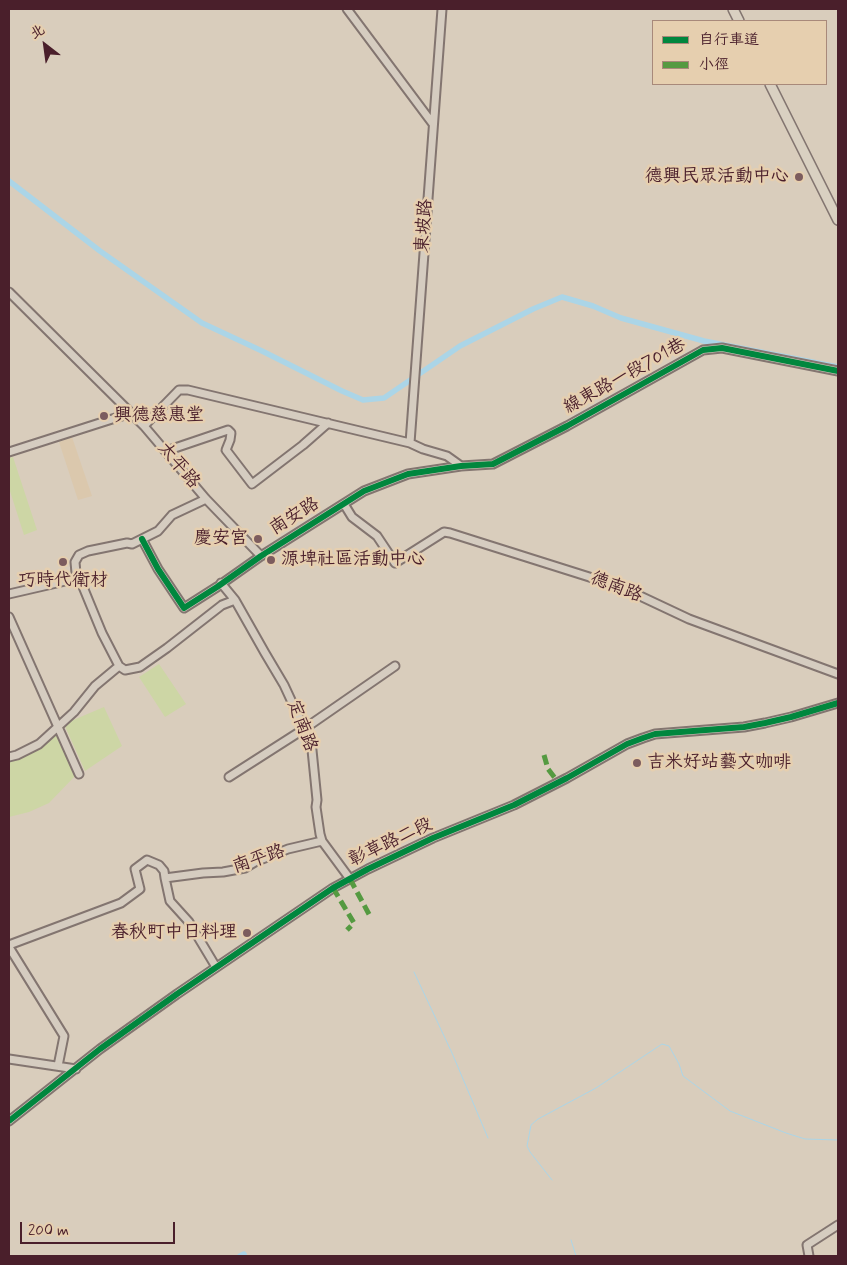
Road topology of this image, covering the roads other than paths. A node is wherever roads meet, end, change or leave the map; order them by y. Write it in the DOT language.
graph roads {
  1 [pos="347,9"];
  2 [pos="442,9"];
  3 [pos="770,85"];
  4 [pos="433,124"];
  5 [pos="838,220"];
  6 [pos="9,292"];
  7 [pos="838,372"];
  8 [pos="131,413"];
  9 [pos="328,423"];
  10 [pos="144,426"];
  11 [pos="410,443"];
  12 [pos="166,451"];
  13 [pos="9,452"];
  14 [pos="461,466"];
  15 [pos="206,498"];
  16 [pos="344,504"];
  17 [pos="142,539"];
  18 [pos="261,556"];
  19 [pos="74,579"];
  20 [pos="221,583"];
  21 [pos="9,594"];
  22 [pos="236,600"];
  23 [pos="9,617"];
  24 [pos="119,666"];
  25 [pos="395,666"];
  26 [pos="838,674"];
  27 [pos="838,703"];
  28 [pos="58,727"];
  29 [pos="304,729"];
  30 [pos="9,757"];
  31 [pos="79,774"];
  32 [pos="229,777"];
  33 [pos="322,841"];
  34 [pos="165,878"];
  35 [pos="350,879"];
  36 [pos="9,946"];
  37 [pos="216,967"];
  38 [pos="9,1059"];
  39 [pos="58,1066"];
  40 [pos="76,1068"];
  41 [pos="9,1122"];
  42 [pos="838,1225"];
  43 [pos="809,1256"];
  1 -- 4 [label="street"];
  2 -- 4 [label="street, 東坡路"];
  3 -- 5 [label="main road"];
  4 -- 11 [label="street, 東坡路"];
  6 -- 8 [label="street, 太平路"];
  7 -- 14 [label="street, 線東路一段701巷"];
  8 -- 10 [label="street, 太平路"];
  8 -- 13 [label="street"];
  9 -- 10 [label="street"];
  9 -- 11 [label="street"];
  9 -- 12 [label="street"];
  10 -- 12 [label="street, 太平路"];
  11 -- 14 [label="street"];
  12 -- 15 [label="street, 太平路"];
  14 -- 16 [label="street, 線東路一段701巷"];
  15 -- 17 [label="street"];
  15 -- 18 [label="street, 太平路"];
  16 -- 18 [label="street, 南安路"];
  16 -- 26 [label="street, 德南路"];
  17 -- 19 [label="street"];
  17 -- 20 [label="street, 南安路"];
  18 -- 20 [label="street, 南安路"];
  19 -- 21 [label="street"];
  19 -- 24 [label="street"];
  20 -- 22 [label="street, 定南路"];
  22 -- 24 [label="street"];
  22 -- 29 [label="street, 定南路"];
  23 -- 28 [label="street"];
  24 -- 28 [label="street"];
  25 -- 29 [label="street"];
  27 -- 35 [label="street, 彰草路二段"];
  28 -- 30 [label="street"];
  28 -- 31 [label="street"];
  29 -- 32 [label="street"];
  29 -- 33 [label="street, 定南路"];
  33 -- 34 [label="street, 南平路"];
  33 -- 35 [label="street, 定南路"];
  34 -- 36 [label="street"];
  34 -- 37 [label="street"];
  35 -- 37 [label="street, 彰草路二段"];
  36 -- 39 [label="street"];
  37 -- 40 [label="street, 彰草路二段"];
  38 -- 39 [label="street"];
  39 -- 40 [label="street"];
  40 -- 41 [label="street, 彰草路二段"];
  42 -- 43 [label="street"];
}
